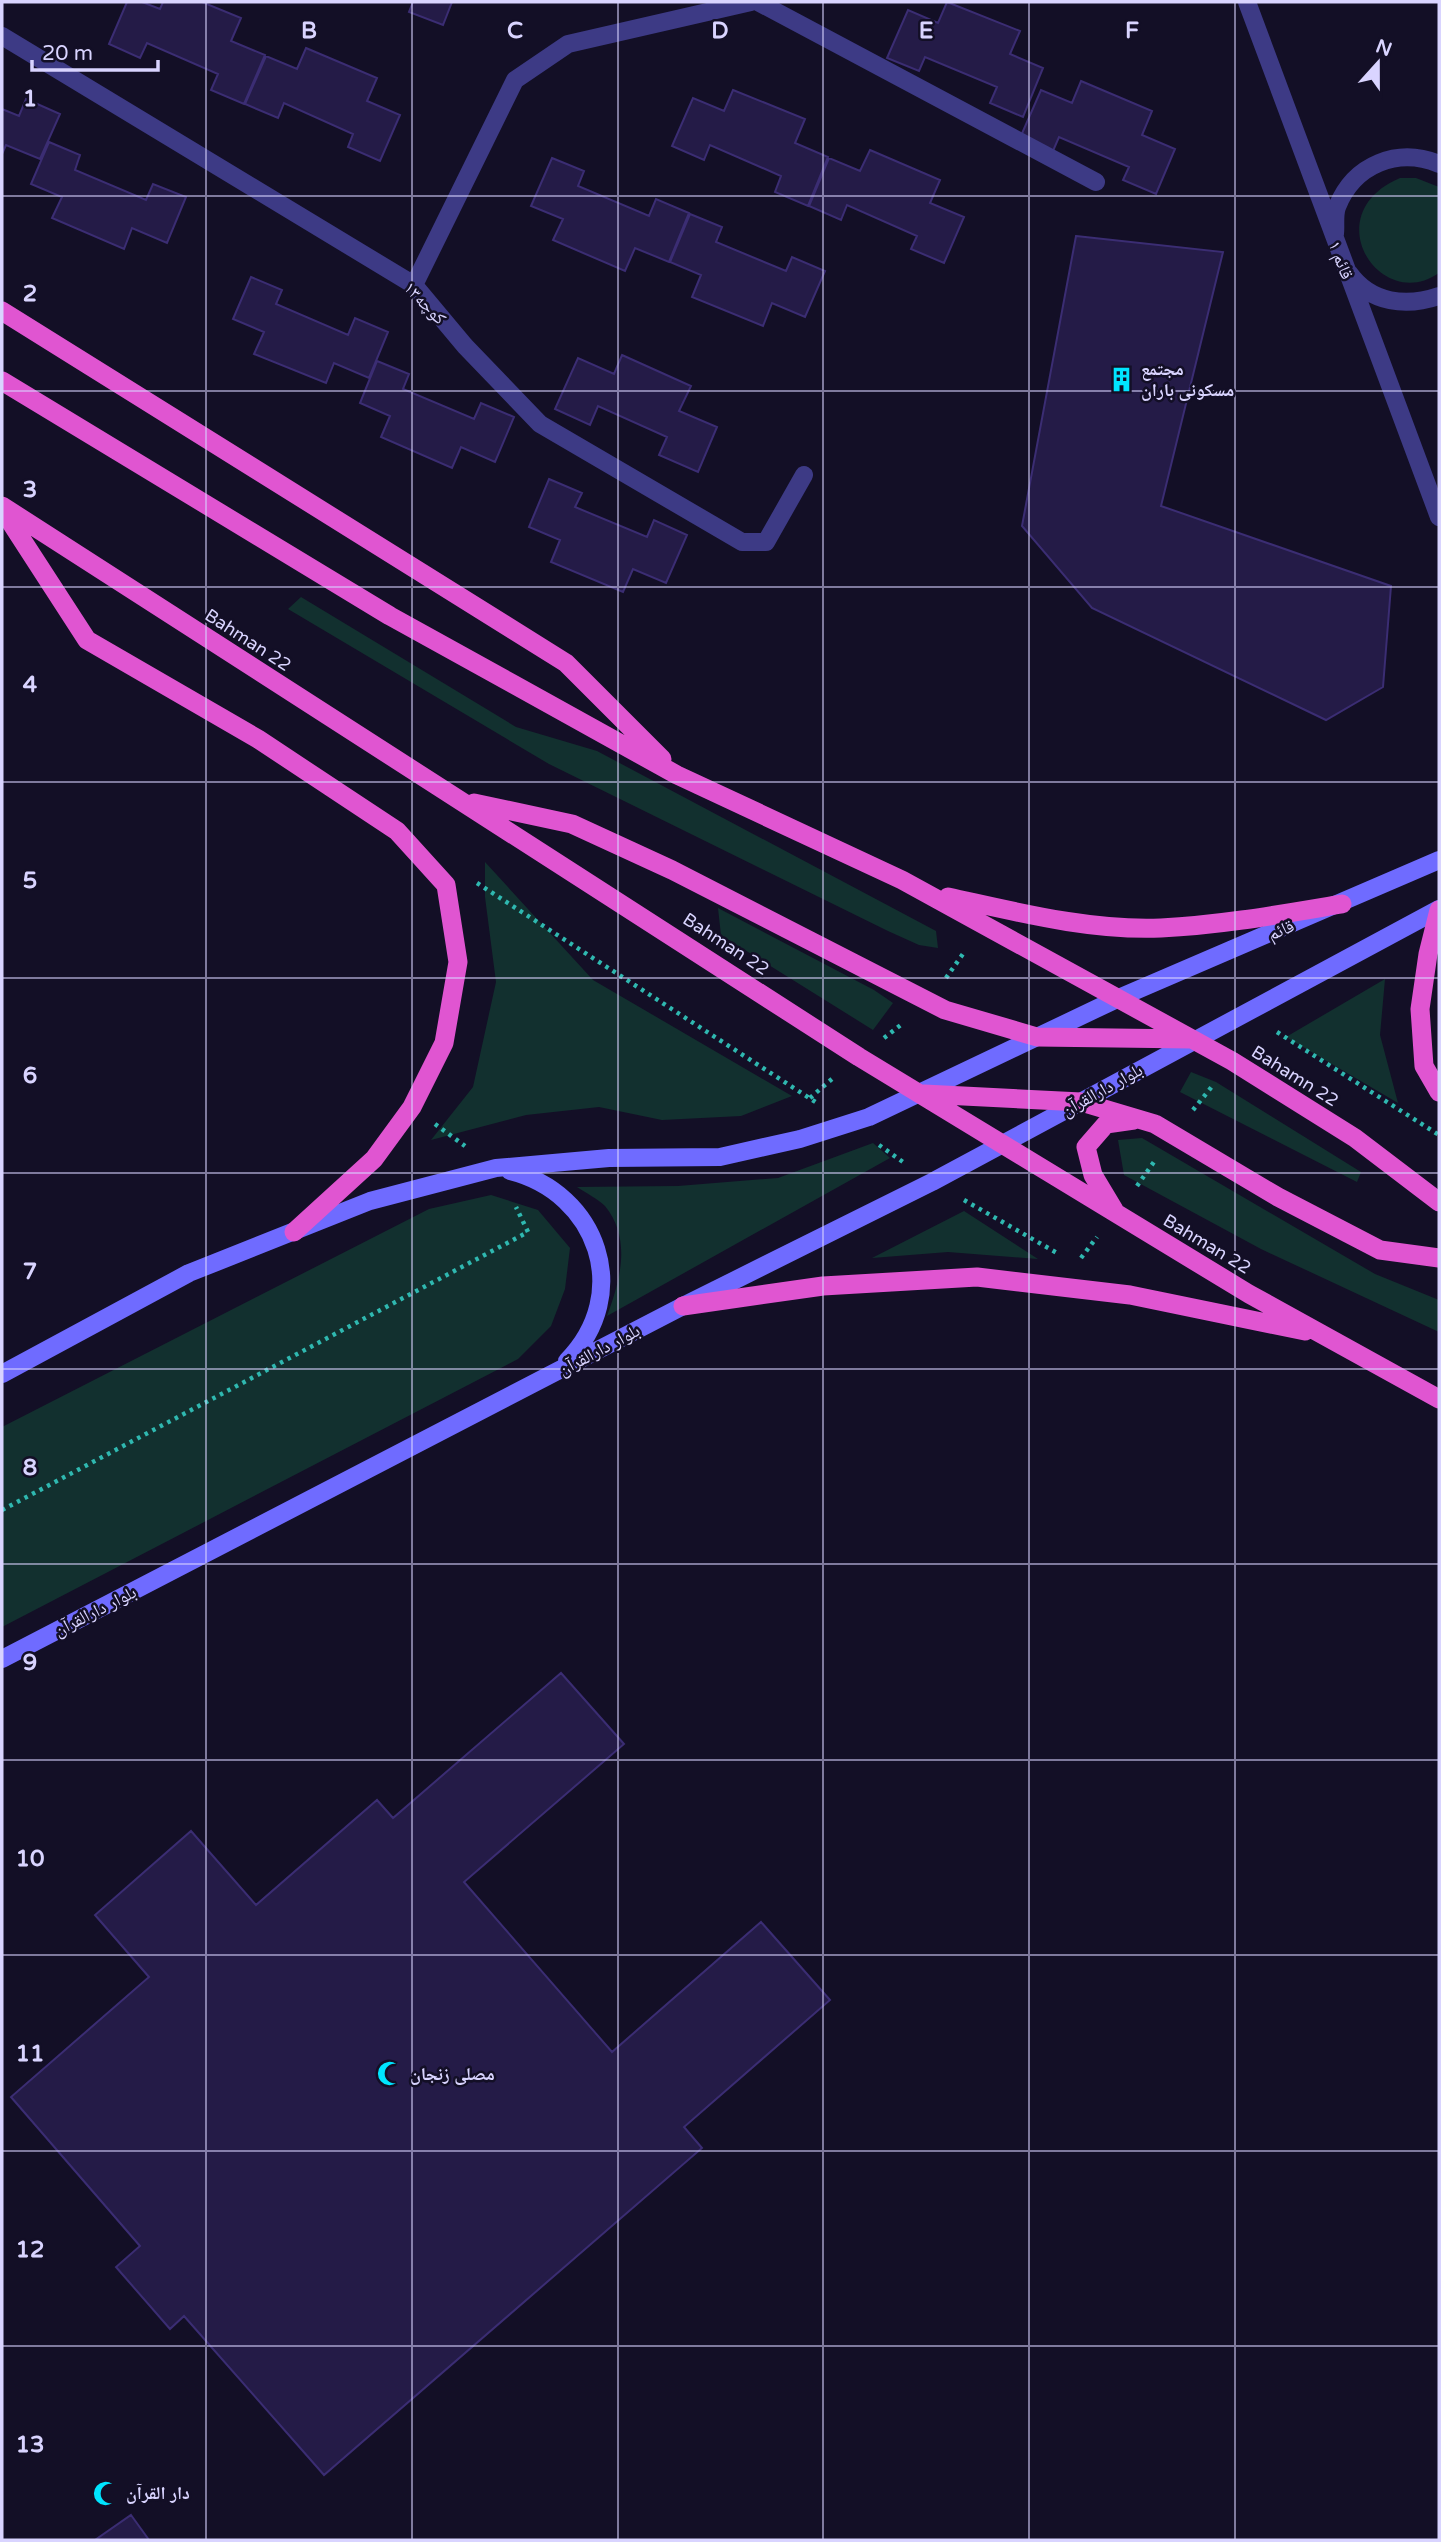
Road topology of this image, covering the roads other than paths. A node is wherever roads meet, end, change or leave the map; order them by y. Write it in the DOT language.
graph roads {
  1 [pos="751,2"];
  2 [pos="758,2"];
  3 [pos="1247,2"];
  4 [pos="2,36"];
  5 [pos="1439,164"];
  6 [pos="1096,182"];
  7 [pos="1335,245"];
  8 [pos="414,285"];
  9 [pos="1439,296"];
  10 [pos="2,311"];
  11 [pos="2,381"];
  12 [pos="804,475"];
  13 [pos="2,507"];
  14 [pos="1439,517"];
  15 [pos="677,775"];
  16 [pos="456,799"];
  17 [pos="1439,860"];
  18 [pos="926,892"];
  19 [pos="1342,904"];
  20 [pos="1439,910"];
  21 [pos="1121,997"];
  22 [pos="1037,1037"];
  23 [pos="1194,1040"];
  24 [pos="1439,1092"];
  25 [pos="919,1094"];
  26 [pos="1081,1102"];
  27 [pos="1138,1119"];
  28 [pos="1003,1144"];
  29 [pos="496,1168"];
  30 [pos="1439,1202"];
  31 [pos="1116,1213"];
  32 [pos="294,1232"];
  33 [pos="1439,1258"];
  34 [pos="683,1306"];
  35 [pos="1324,1335"];
  36 [pos="555,1373"];
  37 [pos="2,1374"];
  38 [pos="1439,1399"];
  39 [pos="2,1659"];
  1 -- 8 [label="street"];
  2 -- 6 [label="street"];
  3 -- 7 [label="street, قائم ۱"];
  4 -- 8 [label="street, کوچه۱۳"];
  5 -- 7 [label="street"];
  7 -- 9 [label="street"];
  7 -- 14 [label="street, قائم ۱"];
  8 -- 12 [label="street, کوچه۱۳"];
  10 -- 15 [label="highway"];
  11 -- 15 [label="highway"];
  13 -- 16 [label="highway, Bahman 22"];
  13 -- 32 [label="highway"];
  15 -- 18 [label="highway"];
  16 -- 22 [label="highway"];
  16 -- 25 [label="highway, Bahman 22"];
  17 -- 19 [label="main road, قائم"];
  18 -- 19 [label="highway"];
  18 -- 21 [label="highway"];
  19 -- 21 [label="main road, قائم"];
  20 -- 23 [label="main road"];
  20 -- 24 [label="highway"];
  21 -- 22 [label="main road"];
  21 -- 23 [label="highway, Bahamn 22"];
  22 -- 23 [label="highway"];
  22 -- 25 [label="main road"];
  23 -- 26 [label="main road, بلوار دارالقرآن"];
  23 -- 30 [label="highway, Bahamn 22"];
  25 -- 26 [label="highway"];
  25 -- 28 [label="highway, Bahman 22"];
  25 -- 29 [label="main road"];
  26 -- 27 [label="highway"];
  26 -- 28 [label="main road, بلوار دارالقرآن"];
  27 -- 31 [label="highway"];
  27 -- 33 [label="highway"];
  28 -- 31 [label="highway, Bahman 22"];
  28 -- 34 [label="main road, بلوار دارالقرآن"];
  29 -- 32 [label="main road"];
  29 -- 36 [label="main road"];
  31 -- 35 [label="highway, Bahman 22"];
  32 -- 37 [label="main road"];
  34 -- 35 [label="highway"];
  34 -- 36 [label="main road, بلوار دارالقرآن"];
  35 -- 38 [label="highway, Bahman 22"];
  36 -- 39 [label="main road, بلوار دارالقرآن"];
}
